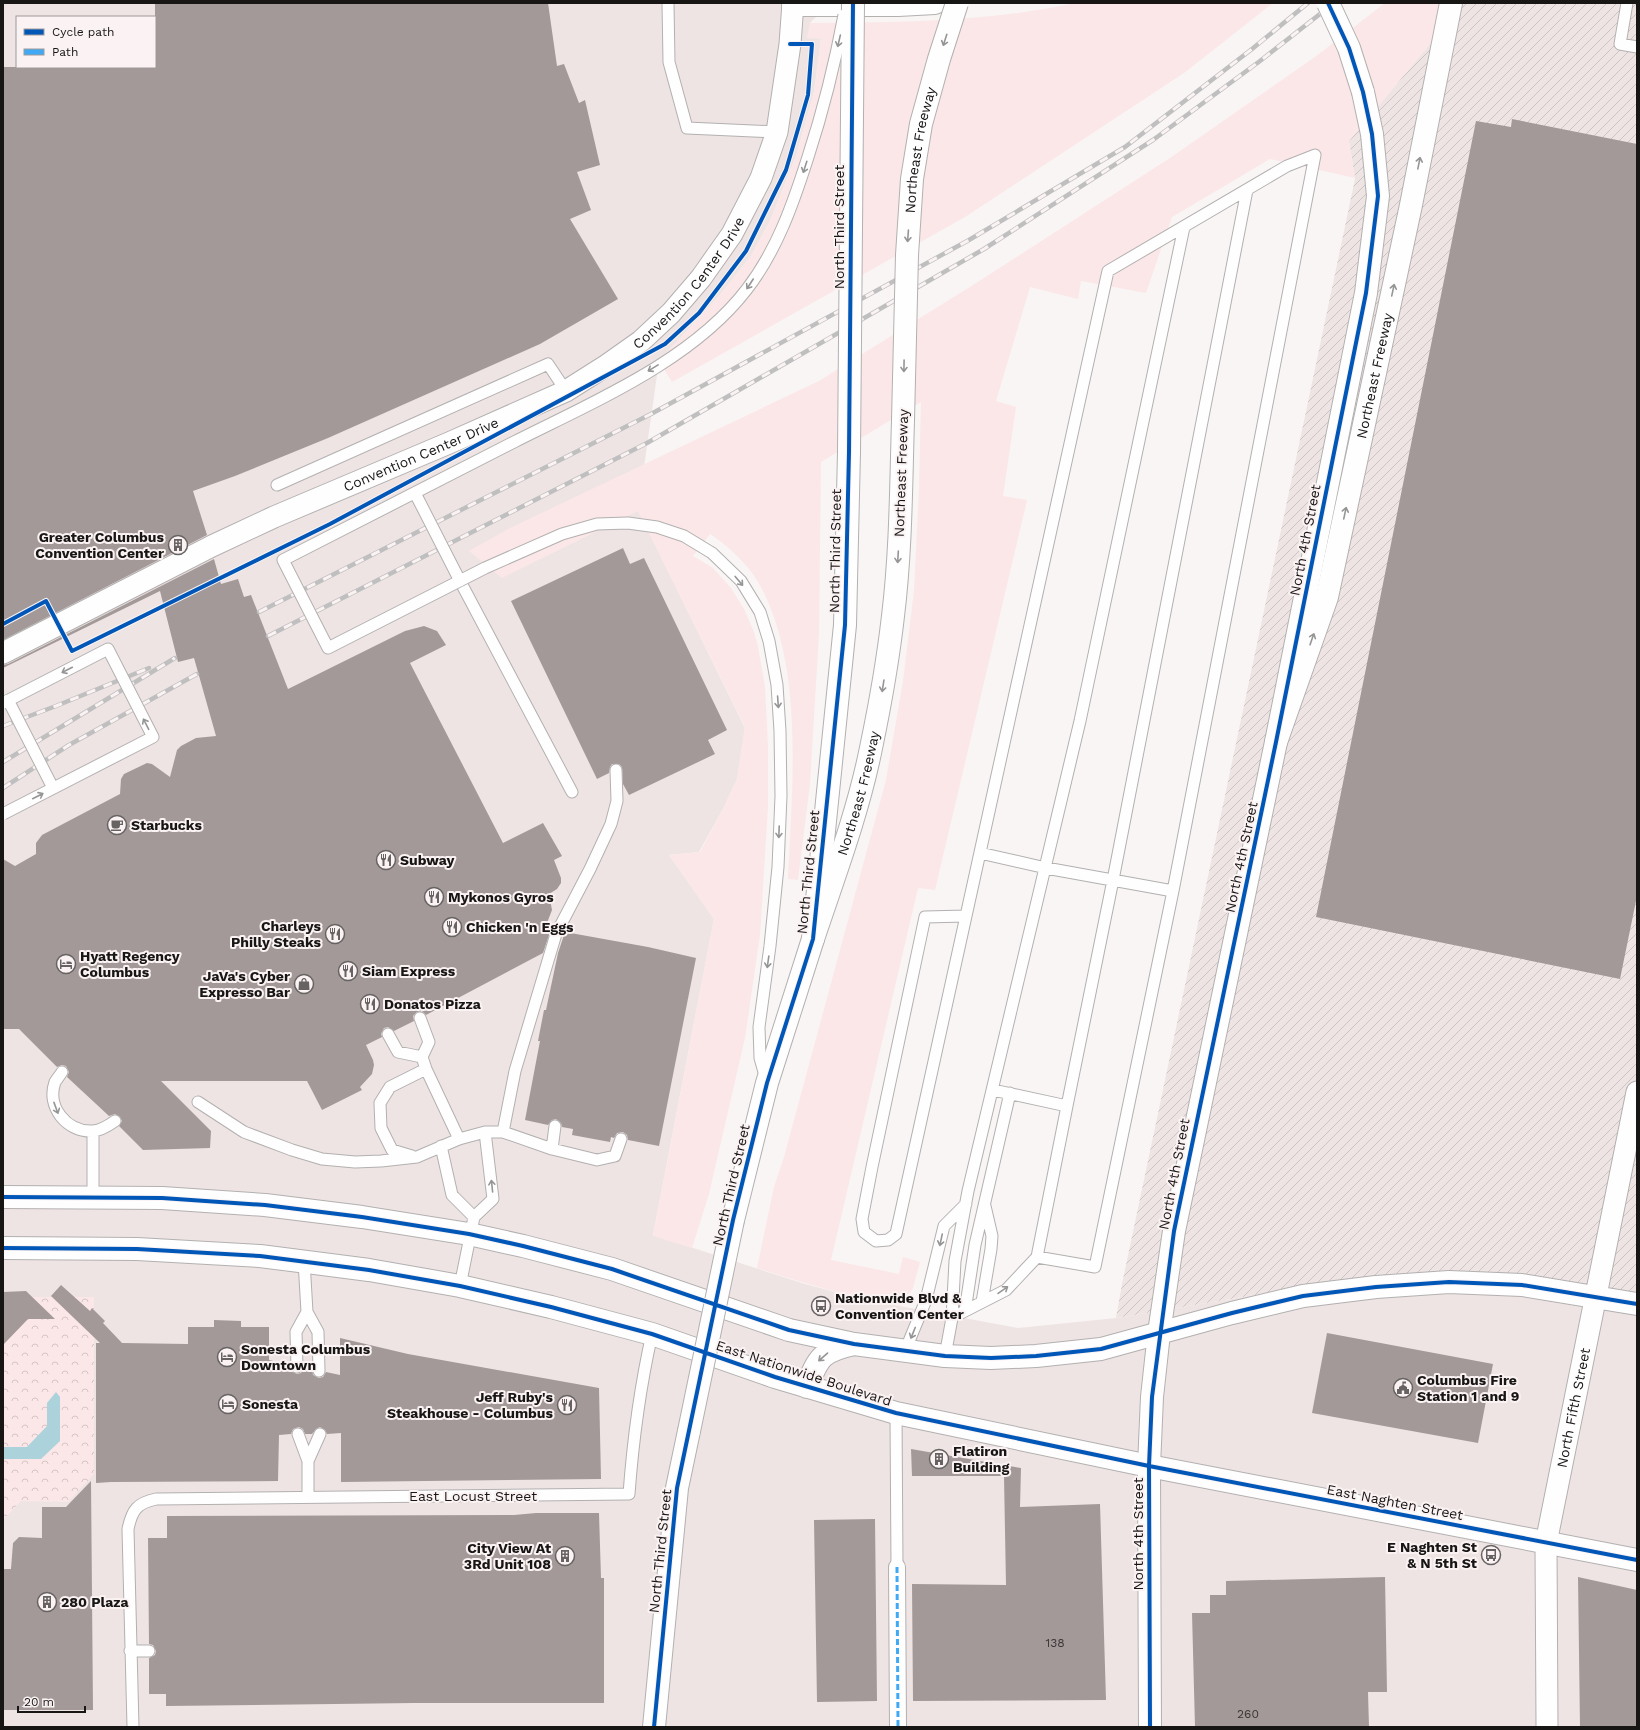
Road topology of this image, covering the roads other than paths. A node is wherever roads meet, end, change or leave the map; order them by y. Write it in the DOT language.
graph roads {
  1 [pos="668,3"];
  2 [pos="847,3"];
  3 [pos="853,3"];
  4 [pos="935,3"];
  5 [pos="957,3"];
  6 [pos="1328,3"];
  7 [pos="1451,3"];
  8 [pos="1627,3"];
  9 [pos="793,4"];
  10 [pos="1637,47"];
  11 [pos="777,132"];
  12 [pos="1247,190"];
  13 [pos="1184,227"];
  14 [pos="566,391"];
  15 [pos="277,484"];
  16 [pos="415,493"];
  17 [pos="460,581"];
  18 [pos="3,653"];
  19 [pos="6,702"];
  20 [pos="1276,742"];
  21 [pos="616,770"];
  22 [pos="53,788"];
  23 [pos="572,792"];
  24 [pos="3,814"];
  25 [pos="980,853"];
  26 [pos="1046,868"];
  27 [pos="1113,880"];
  28 [pos="1173,891"];
  29 [pos="966,916"];
  30 [pos="813,939"];
  31 [pos="420,1018"];
  32 [pos="388,1034"];
  33 [pos="422,1057"];
  34 [pos="426,1069"];
  35 [pos="62,1072"];
  36 [pos="767,1084"];
  37 [pos="993,1090"];
  38 [pos="1637,1092"];
  39 [pos="1010,1093"];
  40 [pos="198,1102"];
  41 [pos="1067,1106"];
  42 [pos="115,1121"];
  43 [pos="555,1126"];
  44 [pos="93,1132"];
  45 [pos="485,1132"];
  46 [pos="503,1132"];
  47 [pos="460,1139"];
  48 [pos="621,1139"];
  49 [pos="441,1146"];
  50 [pos="552,1149"];
  51 [pos="417,1157"];
  52 [pos="93,1196"];
  53 [pos="3,1197"];
  54 [pos="984,1203"];
  55 [pos="966,1204"];
  56 [pos="471,1226"];
  57 [pos="3,1248"];
  58 [pos="1037,1257"];
  59 [pos="304,1261"];
  60 [pos="460,1286"];
  61 [pos="1596,1296"];
  62 [pos="982,1302"];
  63 [pos="1637,1304"];
  64 [pos="965,1311"];
  65 [pos="307,1312"];
  66 [pos="952,1318"];
  67 [pos="1159,1333"];
  68 [pos="652,1334"];
  69 [pos="854,1344"];
  70 [pos="905,1352"];
  71 [pos="945,1356"];
  72 [pos="297,1366"];
  73 [pos="319,1371"];
  74 [pos="807,1387"];
  75 [pos="896,1413"];
  76 [pos="298,1434"];
  77 [pos="320,1434"];
  78 [pos="308,1461"];
  79 [pos="1149,1466"];
  80 [pos="308,1497"];
  81 [pos="1546,1543"];
  82 [pos="1637,1560"];
  83 [pos="897,1567"];
  84 [pos="130,1651"];
  85 [pos="149,1651"];
  86 [pos="132,1727"];
  87 [pos="654,1727"];
  88 [pos="898,1727"];
  89 [pos="1150,1727"];
  90 [pos="1547,1727"];
  1 -- 11 [label="lane"];
  2 -- 16 [label="lane, one-way, bridge"];
  3 -- 30 [label="main road, North Third Street, bridge"];
  4 -- 9 [label="main road"];
  5 -- 30 [label="main road, Northeast Freeway, one-way, bridge"];
  6 -- 20 [label="main road, North 4th Street, bridge"];
  20 -- 7 [label="main road, Northeast Freeway, one-way"];
  8 -- 10 [label="lane"];
  9 -- 11 [label="street, Convention Center Drive"];
  11 -- 14 [label="street, Convention Center Drive"];
  12 -- 13 [label="lane"];
  12 -- 27 [label="lane"];
  12 -- 28 [label="lane"];
  13 -- 25 [label="lane"];
  13 -- 26 [label="lane"];
  14 -- 15 [label="lane"];
  14 -- 18 [label="street, Convention Center Drive"];
  16 -- 17 [label="lane, bridge"];
  16 -- 17 [label="lane, bridge"];
  17 -- 23 [label="lane"];
  17 -- 36 [label="lane, one-way, bridge"];
  19 -- 22 [label="lane, bridge"];
  22 -- 19 [label="lane, one-way, bridge"];
  20 -- 67 [label="main road, North 4th Street"];
  21 -- 46 [label="lane"];
  24 -- 22 [label="lane, one-way, bridge"];
  25 -- 26 [label="lane"];
  25 -- 29 [label="lane"];
  26 -- 27 [label="lane"];
  26 -- 37 [label="lane"];
  27 -- 28 [label="lane"];
  27 -- 41 [label="lane"];
  28 -- 58 [label="lane"];
  29 -- 29 [label="lane"];
  30 -- 36 [label="main road, North Third Street"];
  31 -- 33 [label="lane"];
  32 -- 33 [label="lane"];
  33 -- 34 [label="lane"];
  34 -- 47 [label="lane"];
  34 -- 51 [label="lane"];
  35 -- 44 [label="lane, one-way"];
  36 -- 87 [label="main road, North Third Street, bridge"];
  37 -- 39 [label="lane"];
  37 -- 55 [label="lane"];
  38 -- 61 [label="street, North Fifth Street"];
  39 -- 41 [label="lane"];
  39 -- 54 [label="lane"];
  40 -- 51 [label="lane"];
  41 -- 58 [label="lane"];
  42 -- 44 [label="lane"];
  43 -- 50 [label="lane"];
  44 -- 52 [label="lane"];
  45 -- 46 [label="lane"];
  45 -- 47 [label="lane"];
  56 -- 45 [label="lane, one-way"];
  46 -- 50 [label="lane"];
  47 -- 49 [label="lane"];
  48 -- 50 [label="lane"];
  49 -- 51 [label="lane"];
  49 -- 56 [label="lane"];
  52 -- 53 [label="main road"];
  52 -- 56 [label="main road"];
  54 -- 62 [label="lane"];
  54 -- 64 [label="lane"];
  55 -- 66 [label="lane"];
  55 -- 70 [label="lane, one-way"];
  56 -- 60 [label="lane"];
  56 -- 69 [label="main road"];
  57 -- 59 [label="main road, East Nationwide Boulevard"];
  62 -- 58 [label="lane, one-way"];
  59 -- 60 [label="main road, East Nationwide Boulevard"];
  59 -- 65 [label="lane"];
  60 -- 68 [label="main road, East Nationwide Boulevard"];
  61 -- 63 [label="main road"];
  61 -- 67 [label="main road"];
  61 -- 81 [label="street, North Fifth Street"];
  62 -- 64 [label="lane"];
  64 -- 66 [label="lane"];
  65 -- 72 [label="lane"];
  65 -- 73 [label="lane"];
  66 -- 71 [label="lane"];
  67 -- 71 [label="main road"];
  67 -- 79 [label="main road, North 4th Street"];
  68 -- 74 [label="main road, East Nationwide Boulevard"];
  68 -- 80 [label="lane, East Locust Street"];
  69 -- 70 [label="main road"];
  69 -- 74 [label="main road, one-way"];
  70 -- 71 [label="main road"];
  74 -- 75 [label="main road, East Nationwide Boulevard"];
  75 -- 79 [label="main road, East Nationwide Boulevard"];
  75 -- 83 [label="lane"];
  76 -- 78 [label="lane"];
  77 -- 78 [label="lane"];
  78 -- 80 [label="lane"];
  79 -- 81 [label="main road, East Naghten Street"];
  79 -- 89 [label="main road, North 4th Street"];
  80 -- 84 [label="lane, East Locust Street"];
  81 -- 82 [label="main road, East Naghten Street"];
  81 -- 90 [label="street, North Fifth Street"];
  83 -- 88 [label="street"];
  84 -- 85 [label="lane"];
  84 -- 86 [label="lane"];
}
